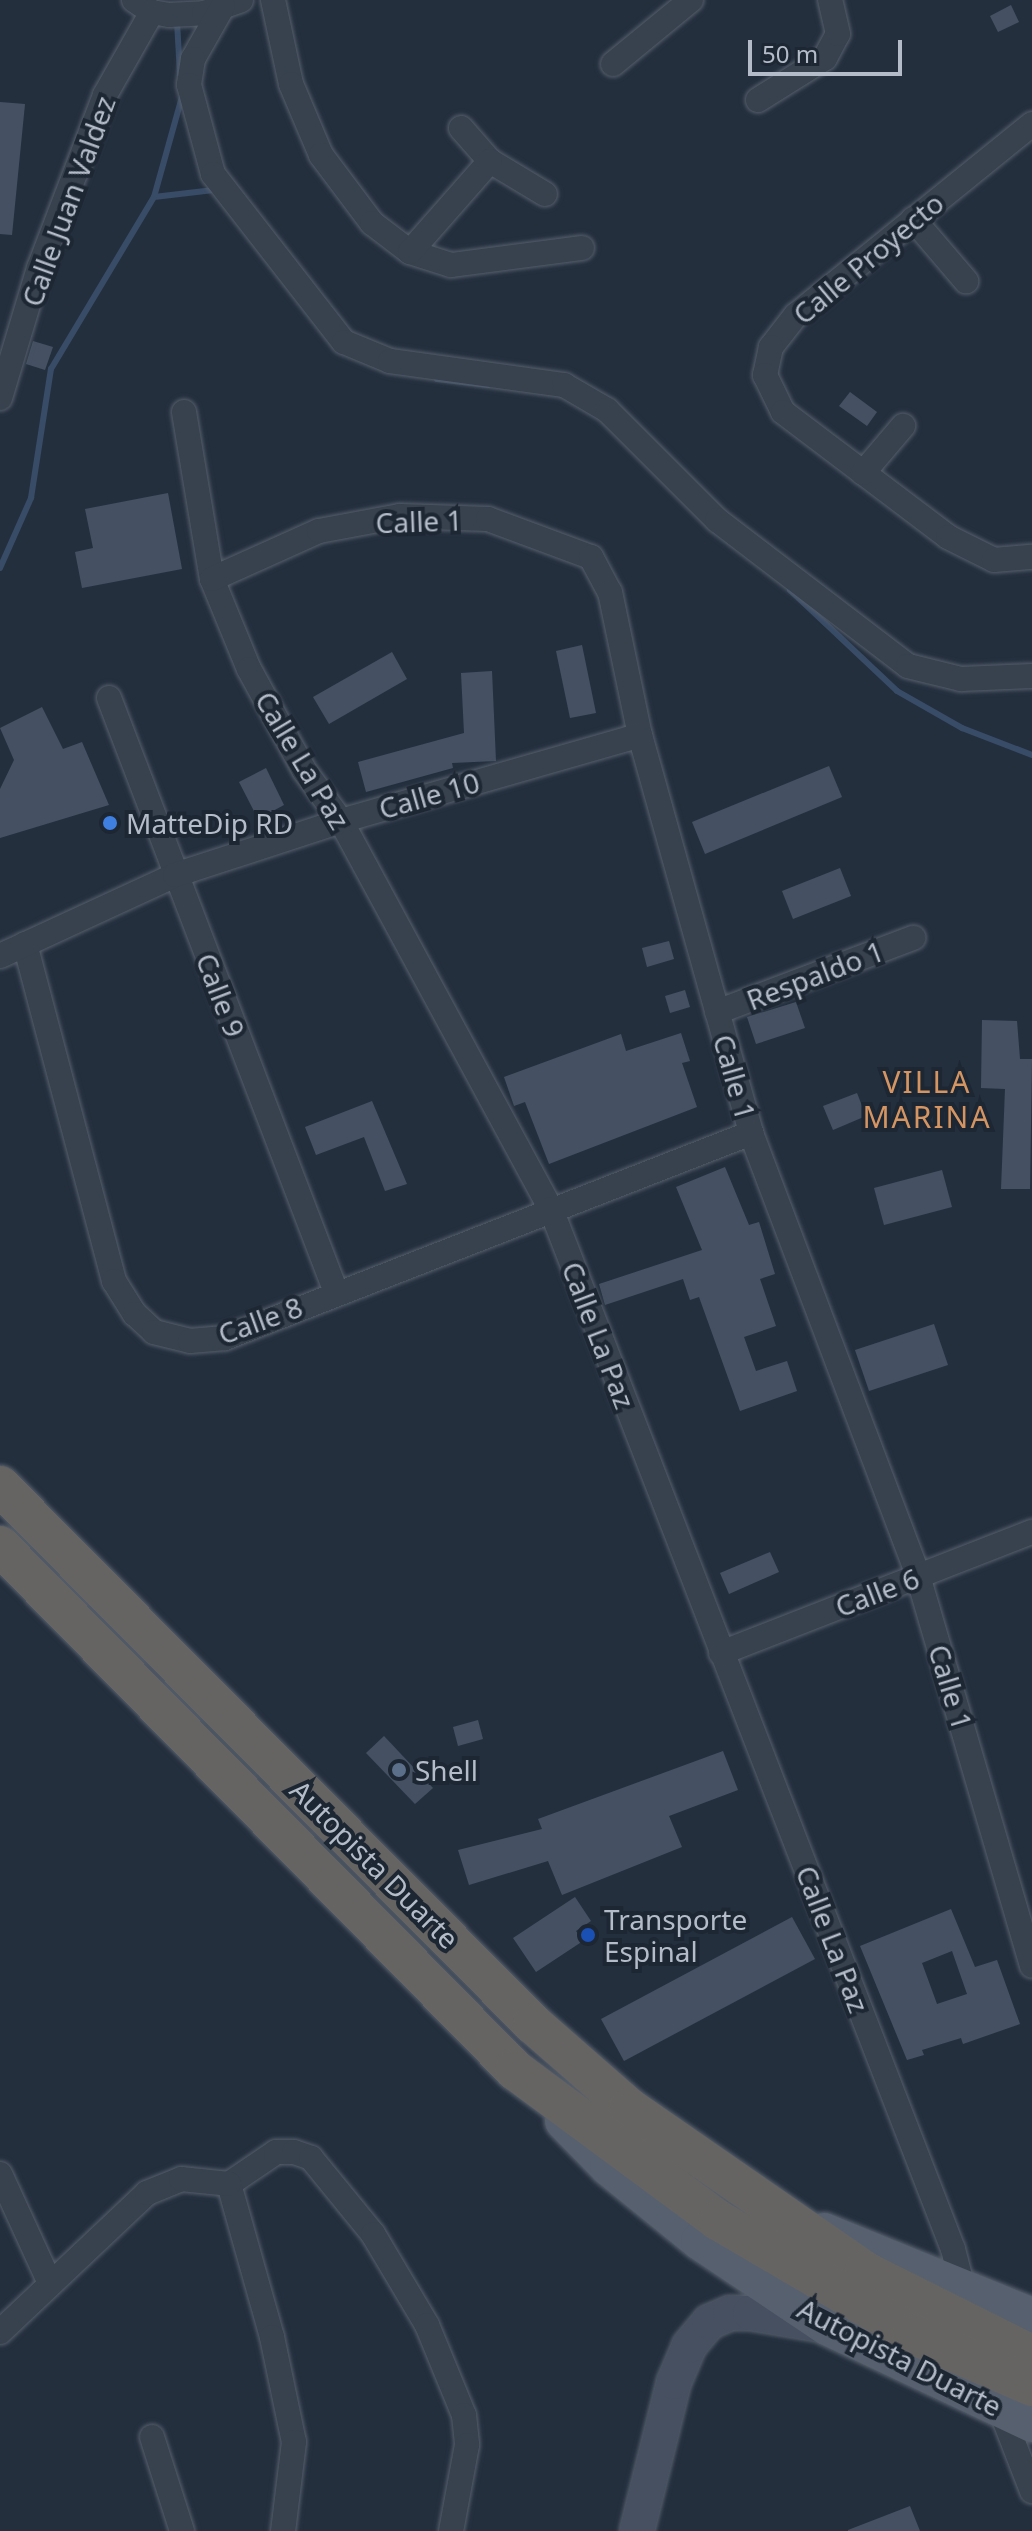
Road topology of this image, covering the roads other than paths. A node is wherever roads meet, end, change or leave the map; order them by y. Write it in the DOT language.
graph roads {
  1 [pos="273,0"];
  2 [pos="691,0"];
  3 [pos="830,0"];
  4 [pos="223,6"];
  5 [pos="152,9"];
  6 [pos="613,64"];
  7 [pos="758,100"];
  8 [pos="1032,124"];
  9 [pos="461,128"];
  10 [pos="490,161"];
  11 [pos="545,194"];
  12 [pos="913,219"];
  13 [pos="582,248"];
  14 [pos="410,252"];
  15 [pos="966,281"];
  16 [pos="0,398"];
  17 [pos="184,412"];
  18 [pos="903,426"];
  19 [pos="863,473"];
  20 [pos="1032,557"];
  21 [pos="212,579"];
  22 [pos="1032,676"];
  23 [pos="109,698"];
  24 [pos="640,735"];
  25 [pos="341,821"];
  26 [pos="175,875"];
  27 [pos="913,938"];
  28 [pos="25,944"];
  29 [pos="0,956"];
  30 [pos="717,1012"];
  31 [pos="751,1133"];
  32 [pos="551,1209"];
  33 [pos="336,1292"];
  34 [pos="0,1486"];
  35 [pos="1032,1532"];
  36 [pos="0,1546"];
  37 [pos="918,1576"];
  38 [pos="721,1653"];
  39 [pos="1025,1905"];
  40 [pos="1032,1966"];
  41 [pos="515,2070"];
  42 [pos="0,2174"];
  43 [pos="229,2184"];
  44 [pos="775,2212"];
  45 [pos="49,2281"];
  46 [pos="963,2288"];
  47 [pos="1032,2317"];
  48 [pos="827,2326"];
  49 [pos="0,2332"];
  50 [pos="1032,2355"];
  51 [pos="1032,2386"];
  52 [pos="1016,2417"];
  53 [pos="152,2437"];
  54 [pos="1032,2491"];
  55 [pos="182,2531"];
  56 [pos="283,2531"];
  57 [pos="451,2531"];
  58 [pos="637,2531"];
  1 -- 14 [label="street"];
  2 -- 6 [label="street"];
  3 -- 7 [label="street"];
  4 -- 5 [label="street"];
  4 -- 22 [label="street"];
  5 -- 16 [label="street, Calle Juan Valdez"];
  8 -- 12 [label="street, Calle Proyecto"];
  9 -- 10 [label="street"];
  10 -- 11 [label="street"];
  10 -- 14 [label="street"];
  12 -- 15 [label="street"];
  12 -- 19 [label="street, Calle Proyecto"];
  13 -- 14 [label="street"];
  17 -- 21 [label="street, Calle La Paz"];
  18 -- 19 [label="street"];
  19 -- 20 [label="street, Calle Proyecto"];
  21 -- 24 [label="street, Calle 1"];
  21 -- 25 [label="street, Calle La Paz"];
  23 -- 26 [label="street, Calle 9"];
  24 -- 25 [label="street, Calle 10"];
  24 -- 30 [label="street, Calle 1"];
  25 -- 26 [label="street, Calle 10"];
  25 -- 32 [label="street, Calle La Paz"];
  26 -- 28 [label="street, Calle 10"];
  26 -- 33 [label="street, Calle 9"];
  27 -- 30 [label="street, Respaldo 1"];
  28 -- 29 [label="street, Calle 10"];
  28 -- 33 [label="street, Calle 8"];
  30 -- 31 [label="street, Calle 1"];
  31 -- 32 [label="street, Calle 8"];
  31 -- 37 [label="street, Calle 1"];
  32 -- 33 [label="street, Calle 8"];
  32 -- 38 [label="street, Calle La Paz"];
  34 -- 44 [label="highway, Autopista Duarte"];
  35 -- 37 [label="street, Calle 6"];
  36 -- 41 [label="highway, Autopista Duarte"];
  37 -- 38 [label="street, Calle 6"];
  37 -- 39 [label="street, Calle 1"];
  38 -- 46 [label="street, Calle La Paz"];
  39 -- 40 [label="street, Calle 1"];
  41 -- 48 [label="main road, Autopista Duarte"];
  41 -- 51 [label="highway, Autopista Duarte"];
  42 -- 45 [label="street"];
  43 -- 45 [label="street"];
  43 -- 56 [label="street"];
  43 -- 57 [label="street"];
  44 -- 46 [label="main road, Autopista Duarte"];
  44 -- 50 [label="highway, Autopista Duarte"];
  45 -- 49 [label="street"];
  46 -- 47 [label="main road, Autopista Duarte"];
  48 -- 52 [label="main road, Autopista Duarte"];
  48 -- 58 [label="main road"];
  52 -- 54 [label="street"];
  53 -- 55 [label="street"];
}
